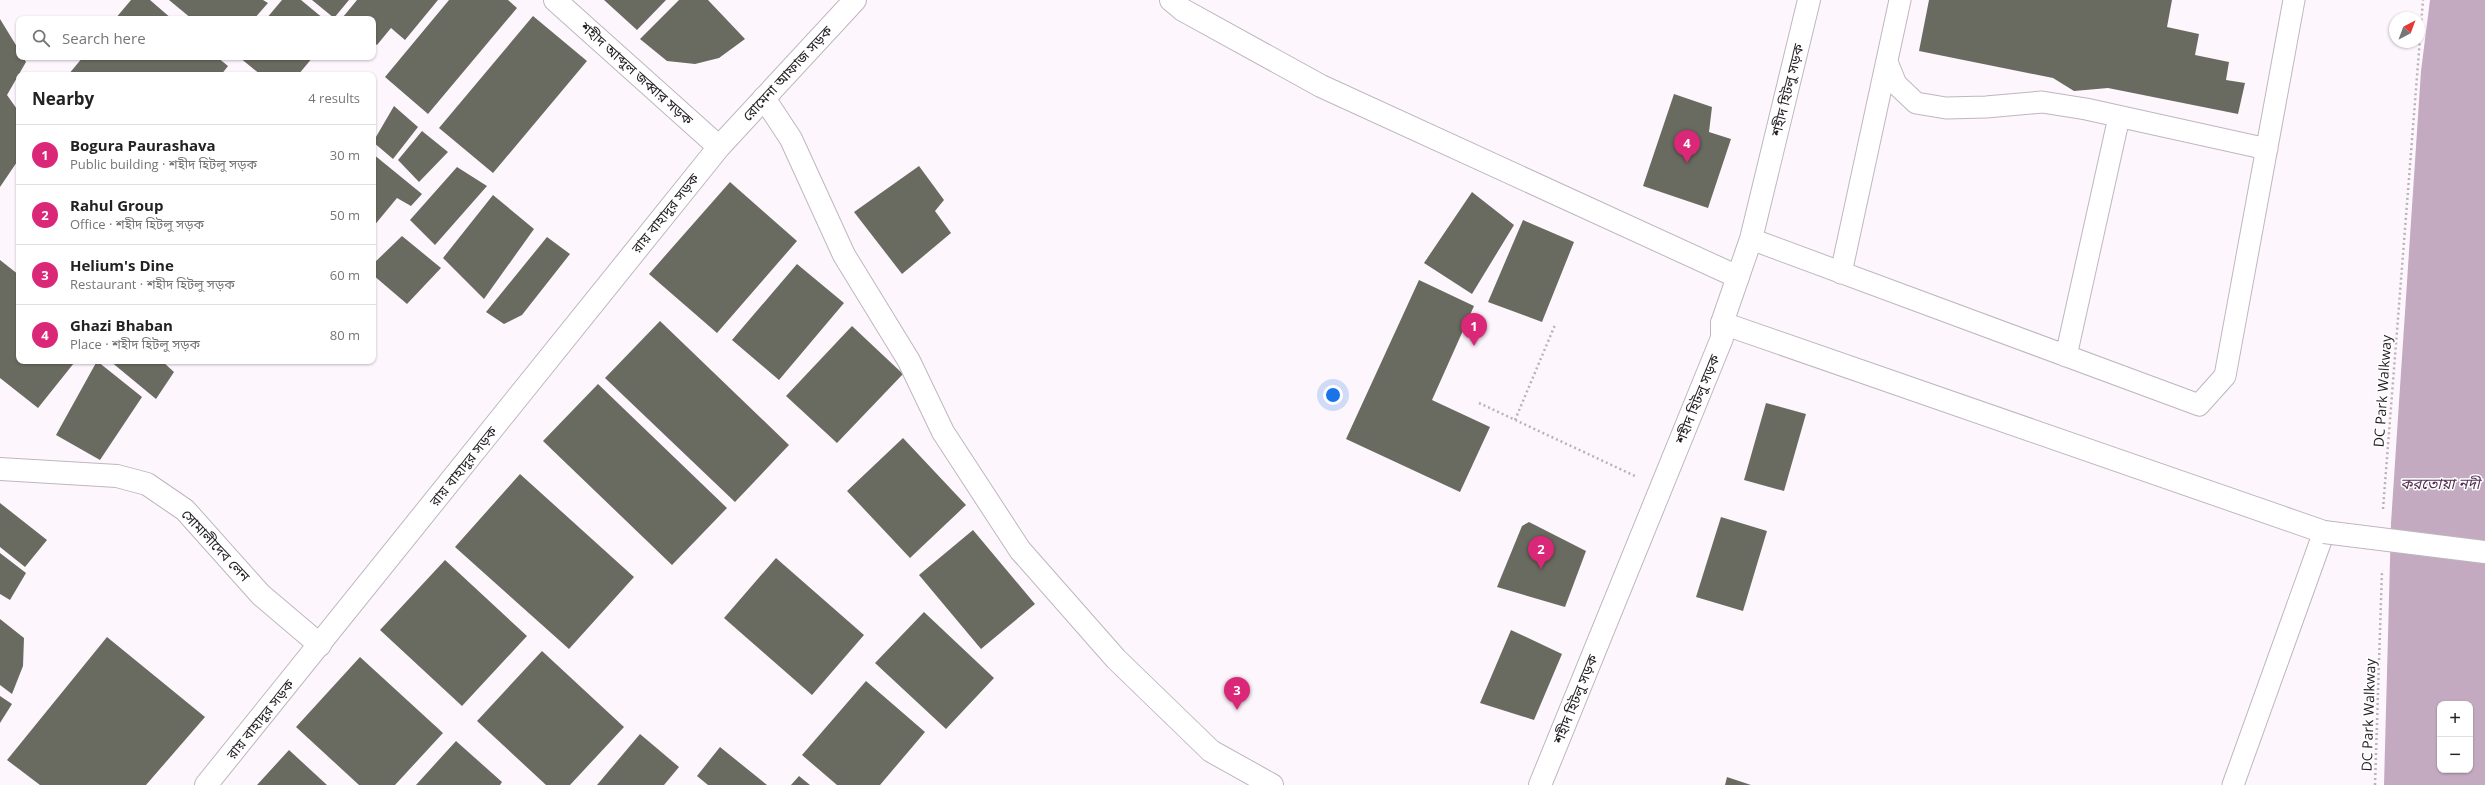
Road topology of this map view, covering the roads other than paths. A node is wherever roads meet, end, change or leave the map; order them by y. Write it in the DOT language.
graph roads {
  1 [pos="555,0"];
  2 [pos="855,0"];
  3 [pos="1172,0"];
  4 [pos="1809,0"];
  5 [pos="1900,0"];
  6 [pos="2294,0"];
  7 [pos="1887,62"];
  8 [pos="764,98"];
  9 [pos="2119,117"];
  10 [pos="719,147"];
  11 [pos="2267,149"];
  12 [pos="1751,240"];
  13 [pos="1841,273"];
  14 [pos="1738,277"];
  15 [pos="1722,323"];
  16 [pos="2066,356"];
  17 [pos="0,469"];
  18 [pos="2324,532"];
  19 [pos="2485,552"];
  20 [pos="320,645"];
  21 [pos="206,785"];
  22 [pos="1272,785"];
  23 [pos="1540,785"];
  24 [pos="2233,785"];
  1 -- 10 [label="street, শহীদ আব্দুল জব্বার সড়ক"];
  2 -- 8 [label="street, রোমেনা আফাজ সড়ক"];
  3 -- 14 [label="street"];
  4 -- 12 [label="street, শহীদ হিটলু সড়ক"];
  5 -- 7 [label="lane"];
  6 -- 11 [label="lane"];
  7 -- 9 [label="lane"];
  7 -- 13 [label="lane"];
  8 -- 10 [label="street, রোমেনা আফাজ সড়ক"];
  8 -- 22 [label="street"];
  9 -- 11 [label="lane"];
  9 -- 16 [label="lane"];
  10 -- 20 [label="street, রায় বাহাদুর সড়ক"];
  11 -- 16 [label="lane"];
  12 -- 13 [label="lane"];
  12 -- 14 [label="street, শহীদ হিটলু সড়ক"];
  13 -- 16 [label="lane"];
  14 -- 15 [label="street, শহীদ হিটলু সড়ক"];
  15 -- 18 [label="street"];
  15 -- 23 [label="street, শহীদ হিটলু সড়ক"];
  17 -- 20 [label="street, সোমালীদেব লেন"];
  18 -- 19 [label="street, bridge"];
  18 -- 24 [label="lane"];
  20 -- 21 [label="street, রায় বাহাদুর সড়ক"];
}
